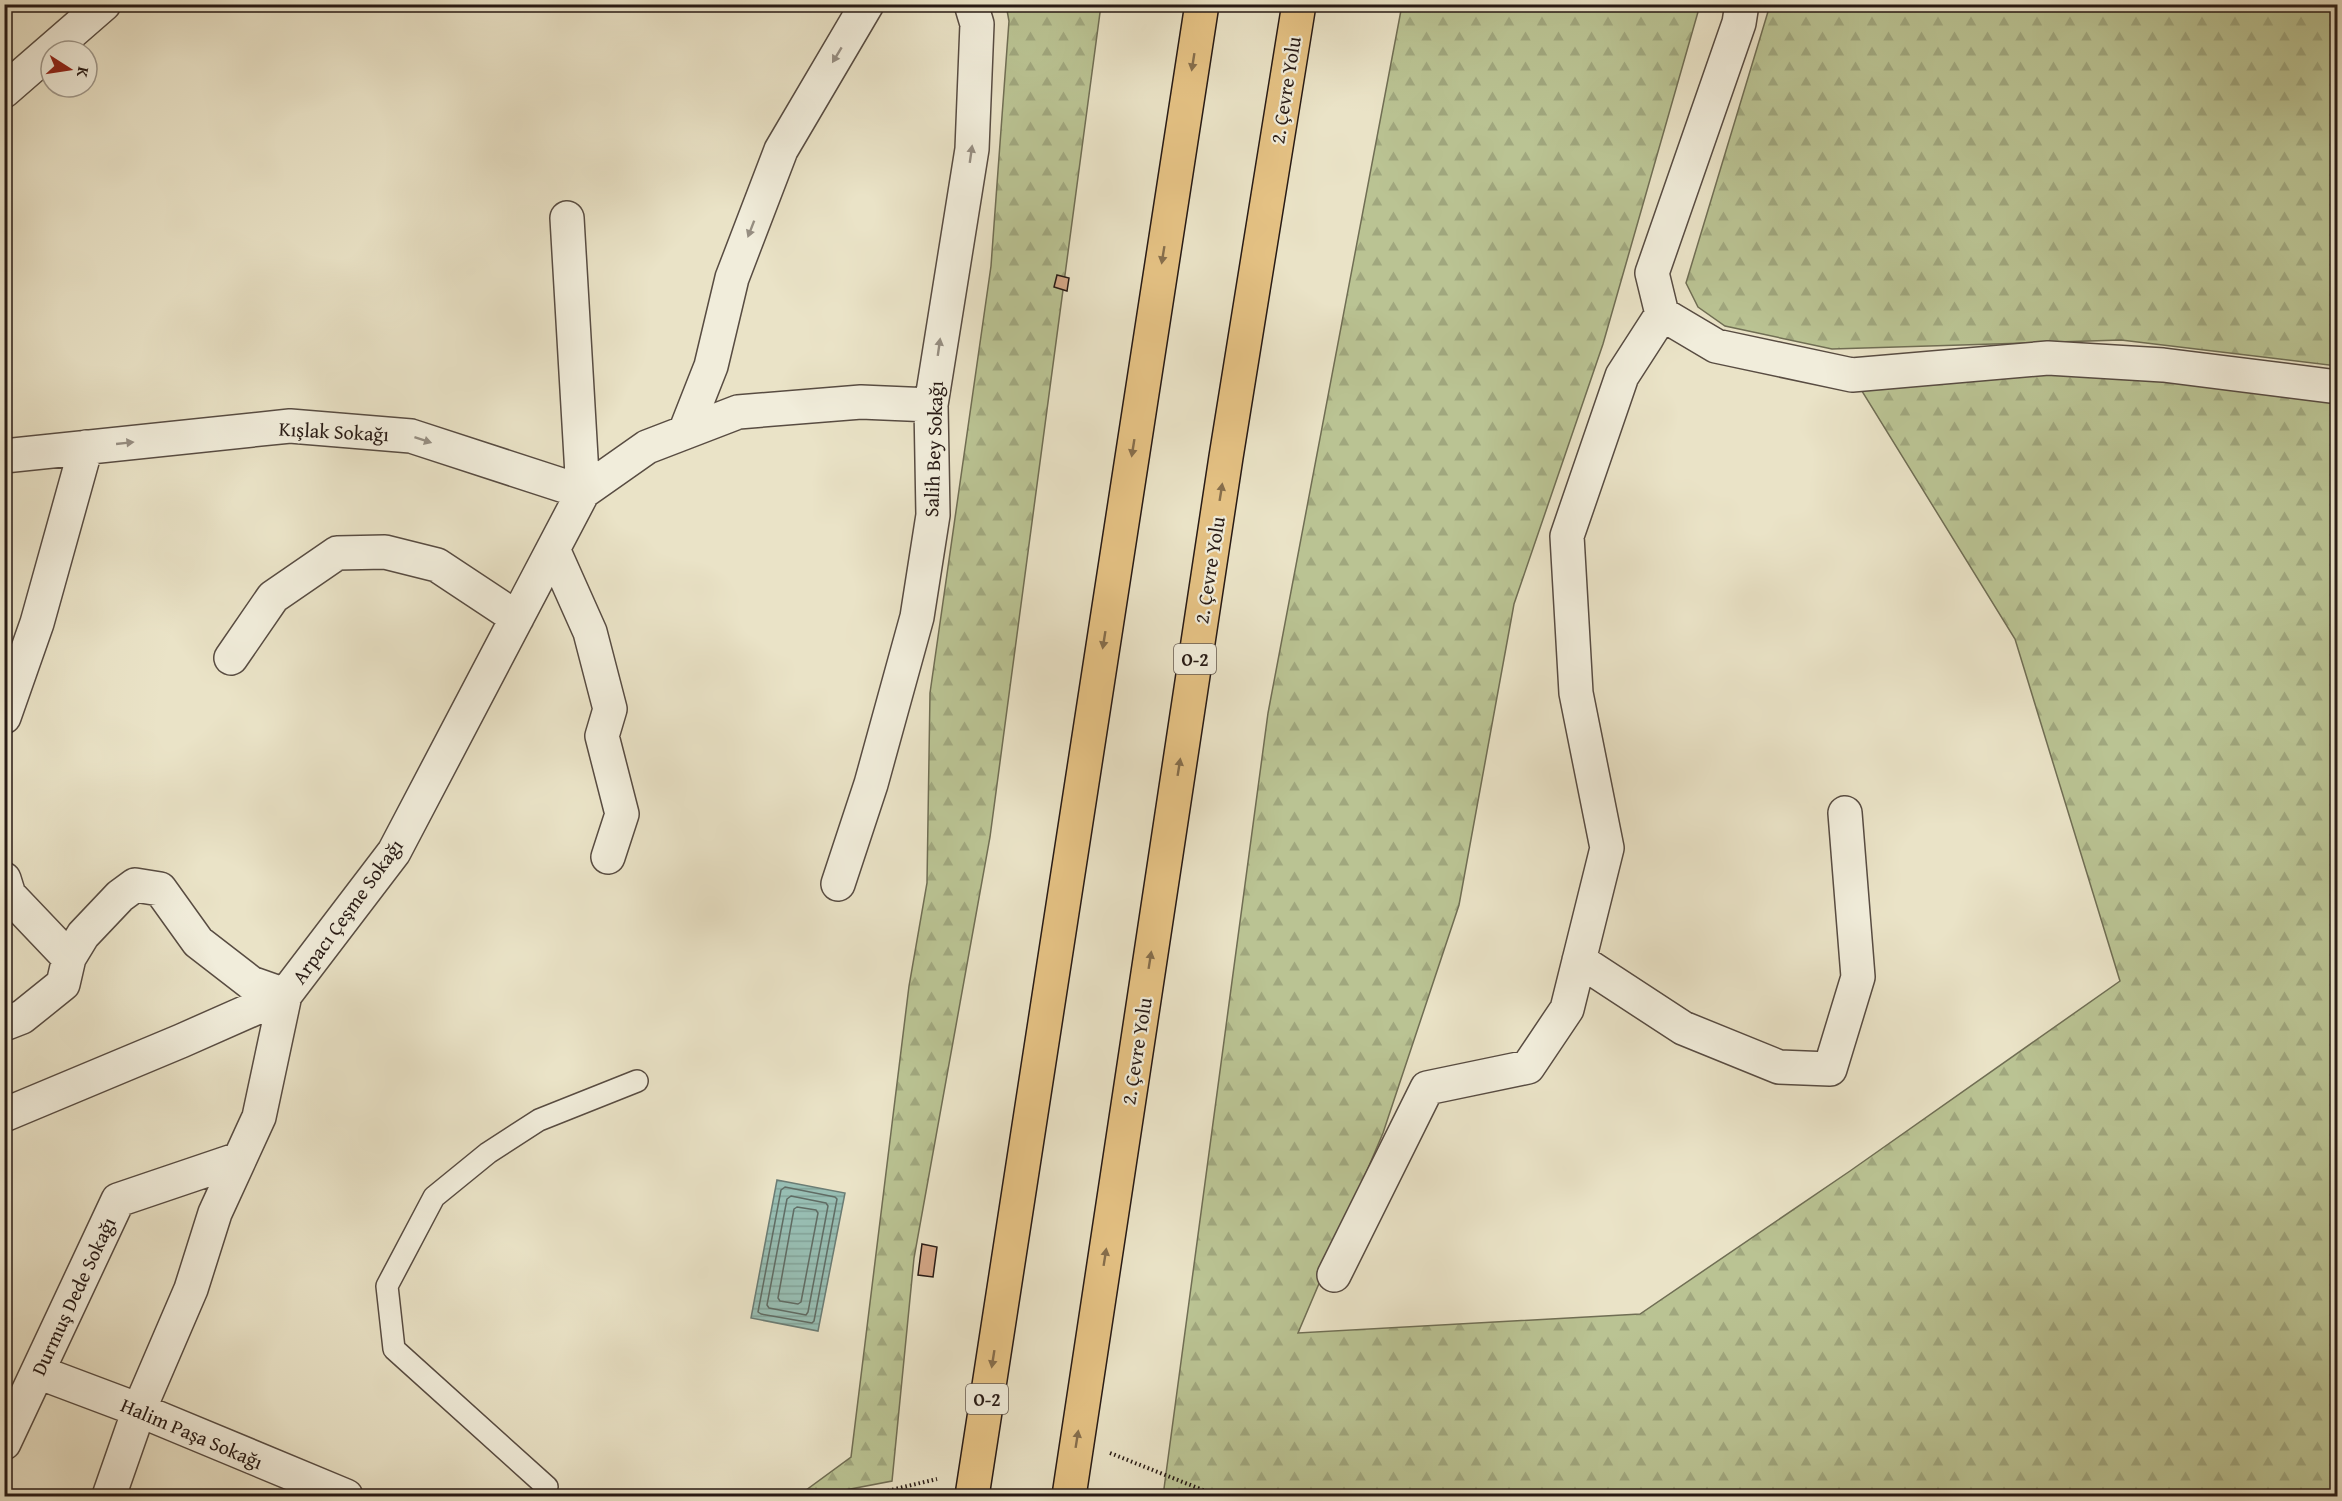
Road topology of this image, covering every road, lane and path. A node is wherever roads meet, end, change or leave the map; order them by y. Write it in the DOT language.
graph roads {
  1 [pos="104,4"];
  2 [pos="867,4"];
  3 [pos="971,4"];
  4 [pos="1202,4"];
  5 [pos="1299,4"];
  6 [pos="1742,4"];
  7 [pos="4,91"];
  8 [pos="567,218"];
  9 [pos="1662,314"];
  10 [pos="2337,387"];
  11 [pos="931,405"];
  12 [pos="685,432"];
  13 [pos="86,447"];
  14 [pos="4,456"];
  15 [pos="583,492"];
  16 [pos="553,549"];
  17 [pos="517,618"];
  18 [pos="231,658"];
  19 [pos="4,717"];
  20 [pos="1845,813"];
  21 [pos="608,857"];
  22 [pos="4,879"];
  23 [pos="838,884"];
  24 [pos="69,958"];
  25 [pos="1579,960"];
  26 [pos="285,995"];
  27 [pos="4,1024"];
  28 [pos="638,1081"];
  29 [pos="4,1115"];
  30 [pos="239,1159"];
  31 [pos="1334,1275"];
  32 [pos="38,1372"];
  33 [pos="139,1410"];
  34 [pos="1077,1440"];
  35 [pos="4,1443"];
  36 [pos="974,1483"];
  37 [pos="547,1487"];
  38 [pos="109,1497"];
  39 [pos="346,1497"];
  40 [pos="866,1497"];
  41 [pos="1069,1497"];
  42 [pos="1218,1497"];
  1 -- 7 [label="street"];
  2 -- 12 [label="street, one-way"];
  11 -- 3 [label="street, Salih Bey Sokağı, one-way"];
  4 -- 36 [label="highway, O-2, one-way"];
  34 -- 5 [label="highway, 2. Çevre Yolu / O-2, one-way"];
  6 -- 9 [label="street"];
  8 -- 15 [label="street"];
  9 -- 10 [label="street"];
  9 -- 25 [label="street"];
  11 -- 12 [label="street"];
  11 -- 23 [label="street, Salih Bey Sokağı"];
  12 -- 15 [label="street"];
  13 -- 14 [label="street, Kışlak Sokağı"];
  13 -- 15 [label="street, Kışlak Sokağı, one-way"];
  13 -- 19 [label="street"];
  15 -- 16 [label="street, Arpacı Çeşme Sokağı"];
  16 -- 17 [label="street, Arpacı Çeşme Sokağı"];
  16 -- 21 [label="street"];
  17 -- 18 [label="street"];
  17 -- 26 [label="street, Arpacı Çeşme Sokağı"];
  20 -- 25 [label="street"];
  22 -- 24 [label="street"];
  24 -- 26 [label="street"];
  24 -- 27 [label="street"];
  25 -- 31 [label="street"];
  26 -- 29 [label="street, Arpacı Çeşme Sokağı"];
  26 -- 30 [label="street"];
  28 -- 37 [label="lane"];
  30 -- 32 [label="street, Durmuş Dede Sokağı"];
  30 -- 33 [label="street"];
  32 -- 33 [label="street, Halim Paşa Sokağı"];
  32 -- 35 [label="street, Durmuş Dede Sokağı"];
  33 -- 38 [label="street"];
  33 -- 39 [label="street, Halim Paşa Sokağı"];
  34 -- 41 [label="highway, O-2"];
  34 -- 42 [label="path"];
  36 -- 40 [label="path"];
}
